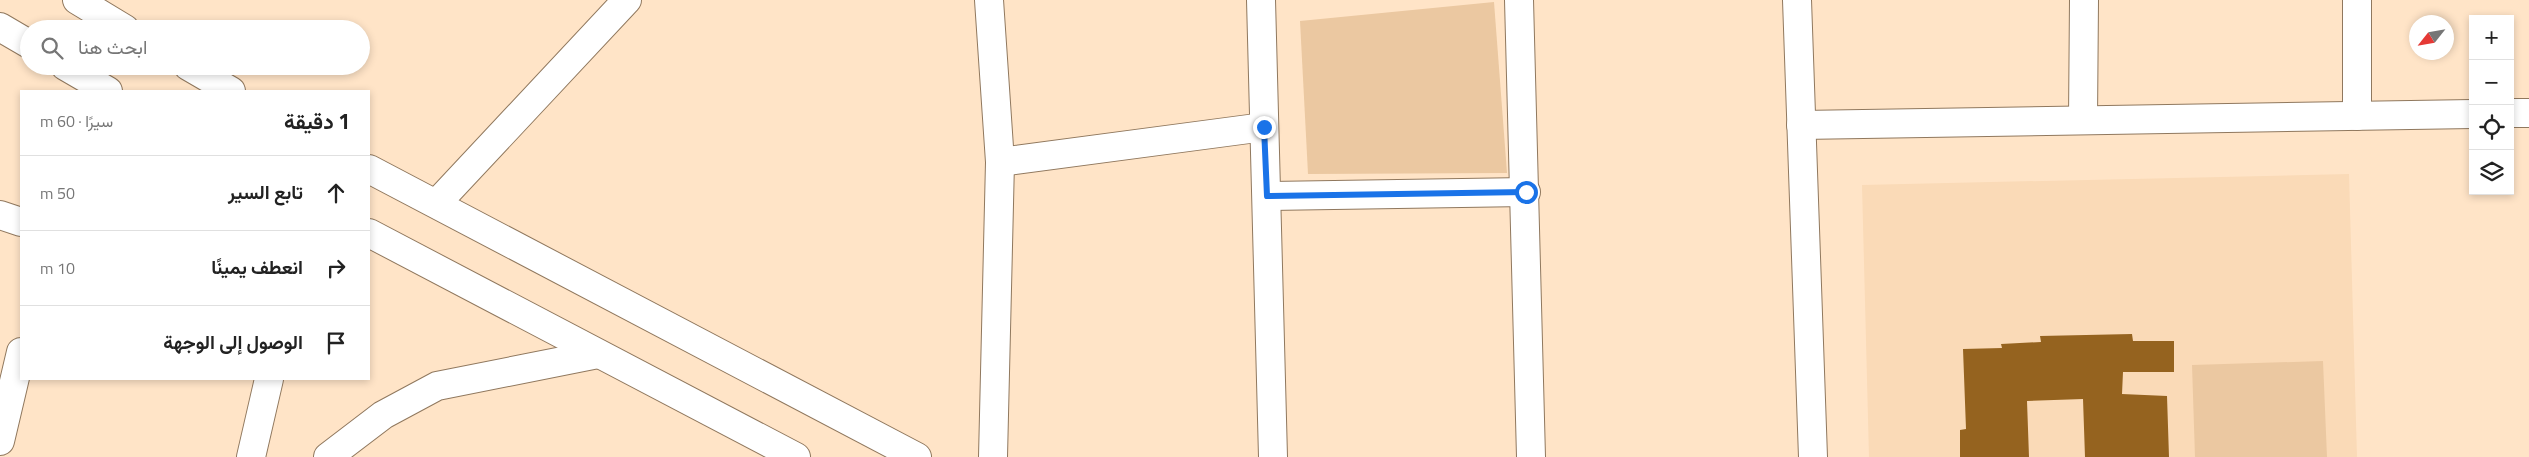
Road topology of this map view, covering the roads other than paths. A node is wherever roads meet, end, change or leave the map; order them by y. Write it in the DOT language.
graph roads {
  1 [pos="76,0"];
  2 [pos="627,0"];
  3 [pos="989,0"];
  4 [pos="1260,0"];
  5 [pos="1519,0"];
  6 [pos="1797,0"];
  7 [pos="2084,0"];
  8 [pos="2357,0"];
  9 [pos="97,20"];
  10 [pos="0,27"];
  11 [pos="20,39"];
  12 [pos="203,75"];
  13 [pos="229,90"];
  14 [pos="2514,113"];
  15 [pos="2529,113"];
  16 [pos="2469,114"];
  17 [pos="2357,116"];
  18 [pos="2083,120"];
  19 [pos="1801,125"];
  20 [pos="1264,127"];
  21 [pos="1000,162"];
  22 [pos="370,170"];
  23 [pos="1526,192"];
  24 [pos="1267,196"];
  25 [pos="436,203"];
  26 [pos="0,215"];
  27 [pos="20,222"];
  28 [pos="370,234"];
  29 [pos="598,354"];
  30 [pos="20,356"];
  31 [pos="269,380"];
  32 [pos="0,441"];
  33 [pos="251,457"];
  34 [pos="328,457"];
  35 [pos="796,457"];
  36 [pos="917,457"];
  37 [pos="993,457"];
  38 [pos="1274,457"];
  39 [pos="1531,457"];
  40 [pos="1813,457"];
  1 -- 9 [label="street"];
  2 -- 25 [label="street"];
  3 -- 21 [label="street"];
  4 -- 20 [label="street"];
  5 -- 23 [label="street"];
  6 -- 19 [label="street"];
  7 -- 18 [label="street"];
  8 -- 17 [label="street"];
  10 -- 11 [label="street"];
  12 -- 13 [label="street"];
  14 -- 15 [label="street"];
  16 -- 17 [label="street"];
  17 -- 18 [label="street"];
  18 -- 19 [label="street"];
  19 -- 40 [label="street"];
  20 -- 21 [label="street"];
  20 -- 24 [label="street"];
  21 -- 37 [label="street"];
  22 -- 25 [label="street"];
  23 -- 24 [label="street"];
  23 -- 39 [label="street"];
  24 -- 38 [label="street"];
  25 -- 36 [label="street"];
  26 -- 27 [label="street"];
  28 -- 29 [label="street"];
  29 -- 34 [label="street"];
  29 -- 35 [label="street"];
  30 -- 32 [label="street"];
  31 -- 33 [label="street"];
}
